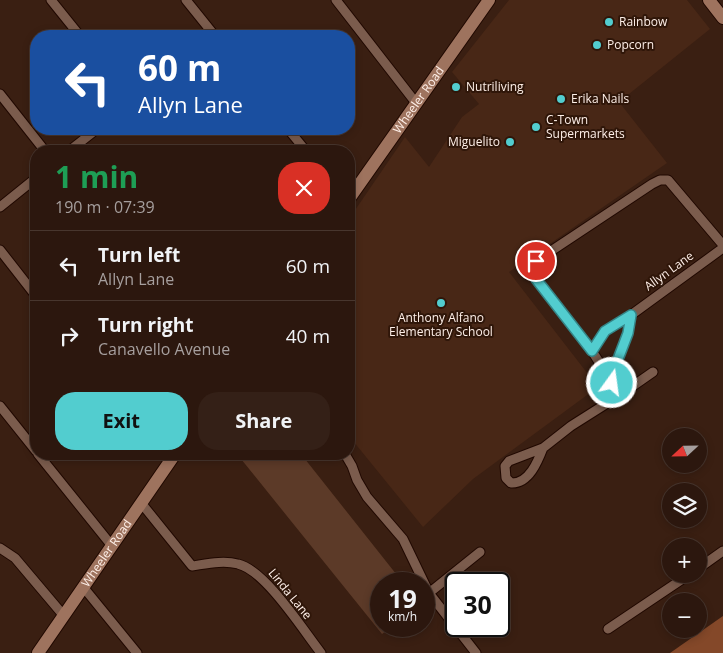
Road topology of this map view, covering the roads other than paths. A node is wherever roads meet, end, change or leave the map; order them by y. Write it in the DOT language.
graph roads {
  1 [pos="51,0"];
  2 [pos="186,0"];
  3 [pos="336,0"];
  4 [pos="489,0"];
  5 [pos="709,0"];
  6 [pos="723,18"];
  7 [pos="75,30"];
  8 [pos="210,30"];
  9 [pos="0,94"];
  10 [pos="416,103"];
  11 [pos="30,132"];
  12 [pos="32,135"];
  13 [pos="90,135"];
  14 [pos="293,135"];
  15 [pos="40,145"];
  16 [pos="77,145"];
  17 [pos="301,145"];
  18 [pos="30,183"];
  19 [pos="355,190"];
  20 [pos="0,207"];
  21 [pos="723,246"];
  22 [pos="0,250"];
  23 [pos="30,288"];
  24 [pos="631,315"];
  25 [pos="592,351"];
  26 [pos="653,372"];
  27 [pos="610,380"];
  28 [pos="620,395"];
  29 [pos="0,406"];
  30 [pos="30,444"];
  31 [pos="543,448"];
  32 [pos="43,460"];
  33 [pos="167,460"];
  34 [pos="348,460"];
  35 [pos="142,504"];
  36 [pos="112,546"];
  37 [pos="0,548"];
  38 [pos="723,551"];
  39 [pos="480,552"];
  40 [pos="707,562"];
  41 [pos="419,572"];
  42 [pos="677,583"];
  43 [pos="84,588"];
  44 [pos="435,588"];
  45 [pos="435,601"];
  46 [pos="64,616"];
  47 [pos="608,629"];
  48 [pos="38,653"];
  49 [pos="137,653"];
  50 [pos="321,653"];
  51 [pos="476,653"];
  1 -- 7 [label="street"];
  2 -- 8 [label="street"];
  3 -- 10 [label="street"];
  4 -- 10 [label="main road, Wheeler Road"];
  5 -- 6 [label="main road"];
  9 -- 11 [label="street"];
  10 -- 19 [label="main road, Wheeler Road"];
  12 -- 15 [label="street"];
  13 -- 16 [label="street"];
  14 -- 17 [label="street"];
  18 -- 20 [label="street"];
  21 -- 24 [label="street, Allyn Lane"];
  21 -- 25 [label="street"];
  22 -- 23 [label="street"];
  24 -- 25 [label="street, Allyn Lane"];
  24 -- 27 [label="street"];
  25 -- 27 [label="street"];
  26 -- 28 [label="street"];
  27 -- 28 [label="street"];
  28 -- 31 [label="street"];
  29 -- 30 [label="street"];
  31 -- 31 [label="street"];
  32 -- 36 [label="street"];
  33 -- 35 [label="main road, Wheeler Road"];
  34 -- 41 [label="street"];
  35 -- 36 [label="main road, Wheeler Road"];
  35 -- 50 [label="street, Linda Lane"];
  36 -- 43 [label="main road, Wheeler Road"];
  37 -- 46 [label="street"];
  38 -- 40 [label="street"];
  39 -- 44 [label="street"];
  42 -- 47 [label="street"];
  43 -- 46 [label="main road, Wheeler Road"];
  43 -- 49 [label="street"];
  45 -- 51 [label="street"];
  46 -- 48 [label="main road, Wheeler Road"];
}
